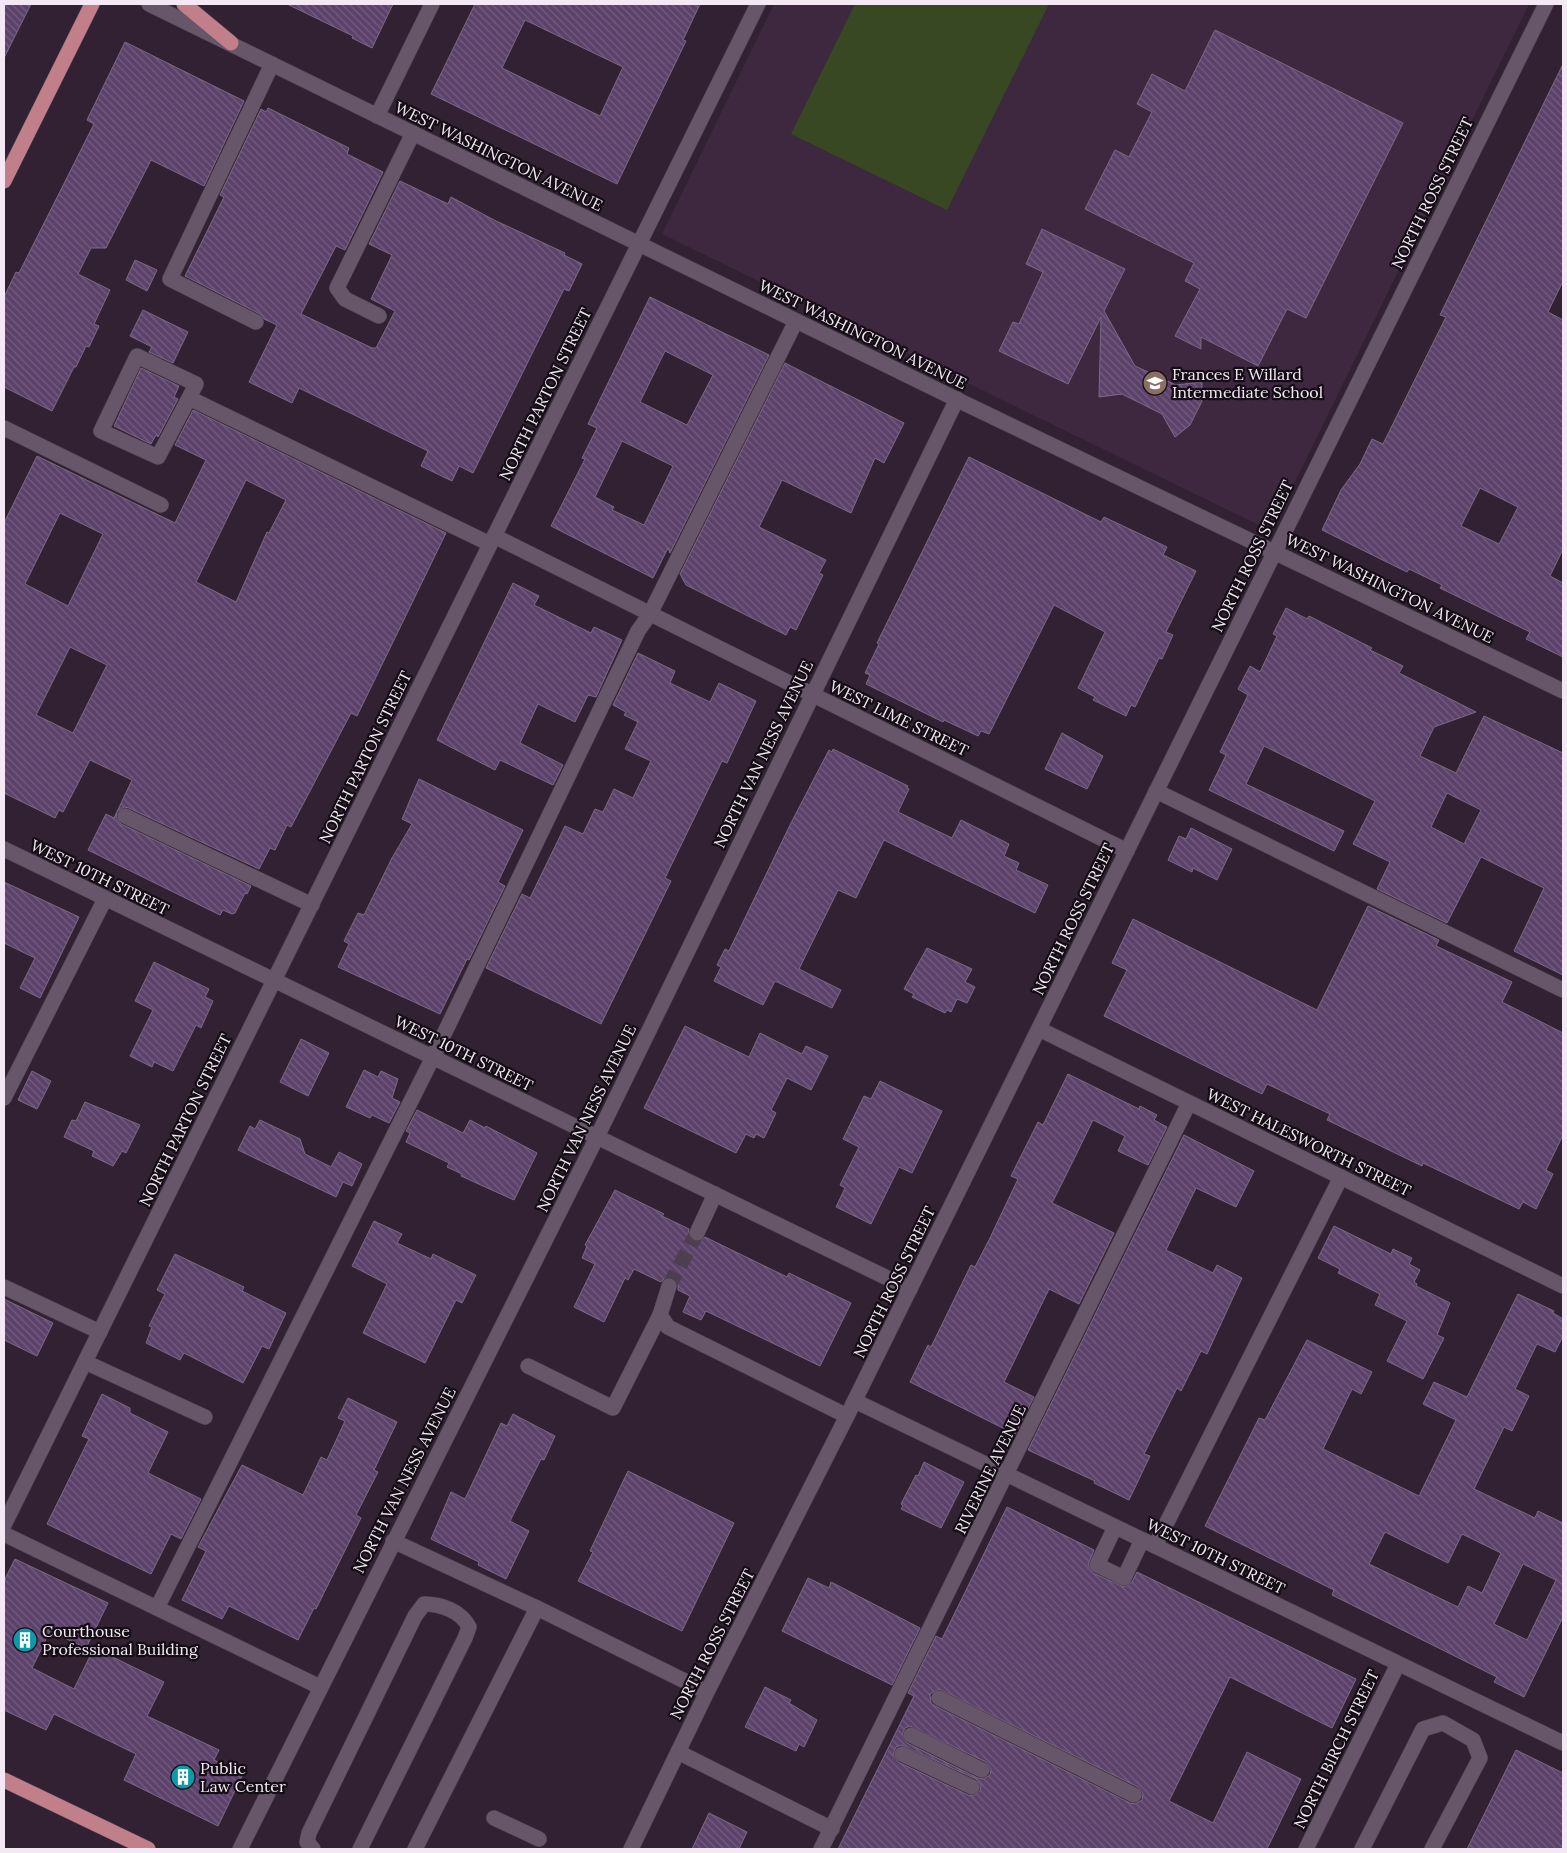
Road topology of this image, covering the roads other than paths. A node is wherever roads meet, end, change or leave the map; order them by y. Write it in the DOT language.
graph roads {
  1 [pos="92,4"];
  2 [pos="149,4"];
  3 [pos="184,4"];
  4 [pos="432,4"];
  5 [pos="758,4"];
  6 [pos="1546,4"];
  7 [pos="231,43"];
  8 [pos="272,64"];
  9 [pos="377,116"];
  10 [pos="414,133"];
  11 [pos="4,181"];
  12 [pos="639,244"];
  13 [pos="379,316"];
  14 [pos="796,321"];
  15 [pos="256,322"];
  16 [pos="189,398"];
  17 [pos="957,399"];
  18 [pos="4,428"];
  19 [pos="161,505"];
  20 [pos="492,540"];
  21 [pos="1274,551"];
  22 [pos="650,614"];
  23 [pos="1563,691"];
  24 [pos="812,694"];
  25 [pos="1156,791"];
  26 [pos="125,816"];
  27 [pos="4,850"];
  28 [pos="1127,851"];
  29 [pos="105,898"];
  30 [pos="312,905"];
  31 [pos="274,980"];
  32 [pos="1563,990"];
  33 [pos="1039,1029"];
  34 [pos="432,1057"];
  35 [pos="4,1098"];
  36 [pos="1189,1103"];
  37 [pos="597,1137"];
  38 [pos="1341,1177"];
  39 [pos="716,1194"];
  40 [pos="696,1233"];
  41 [pos="669,1286"];
  42 [pos="1563,1286"];
  43 [pos="4,1287"];
  44 [pos="910,1288"];
  45 [pos="660,1315"];
  46 [pos="100,1332"];
  47 [pos="85,1362"];
  48 [pos="528,1366"];
  49 [pos="854,1401"];
  50 [pos="847,1416"];
  51 [pos="205,1417"];
  52 [pos="1007,1474"];
  53 [pos="4,1526"];
  54 [pos="1115,1527"];
  55 [pos="4,1534"];
  56 [pos="392,1541"];
  57 [pos="1149,1543"];
  58 [pos="157,1608"];
  59 [pos="537,1608"];
  60 [pos="1398,1664"];
  61 [pos="320,1687"];
  62 [pos="707,1692"];
  63 [pos="940,1698"];
  64 [pos="911,1735"];
  65 [pos="1563,1743"];
  66 [pos="678,1752"];
  67 [pos="902,1754"];
  68 [pos="982,1770"];
  69 [pos="4,1780"];
  70 [pos="972,1787"];
  71 [pos="1134,1795"];
  72 [pos="494,1818"];
  73 [pos="832,1829"];
  74 [pos="539,1839"];
  75 [pos="148,1849"];
  76 [pos="240,1849"];
  77 [pos="313,1849"];
  78 [pos="360,1849"];
  79 [pos="415,1849"];
  80 [pos="631,1849"];
  81 [pos="822,1849"];
  82 [pos="1306,1849"];
  83 [pos="1362,1849"];
  84 [pos="1432,1849"];
  1 -- 11 [label="main road"];
  2 -- 7 [label="street, WEST WASHINGTON AVENUE"];
  3 -- 7 [label="main road"];
  4 -- 9 [label="street"];
  5 -- 12 [label="street, NORTH PARTON STREET"];
  6 -- 21 [label="street, NORTH ROSS STREET"];
  7 -- 8 [label="street, WEST WASHINGTON AVENUE"];
  8 -- 9 [label="street, WEST WASHINGTON AVENUE"];
  8 -- 15 [label="street"];
  9 -- 10 [label="street, WEST WASHINGTON AVENUE"];
  10 -- 12 [label="street, WEST WASHINGTON AVENUE"];
  10 -- 13 [label="street"];
  12 -- 14 [label="street, WEST WASHINGTON AVENUE"];
  12 -- 20 [label="street, NORTH PARTON STREET"];
  14 -- 17 [label="street, WEST WASHINGTON AVENUE"];
  14 -- 22 [label="street"];
  16 -- 16 [label="street"];
  16 -- 20 [label="street, WEST LIME STREET"];
  17 -- 21 [label="street, WEST WASHINGTON AVENUE"];
  17 -- 24 [label="street, NORTH VAN NESS AVENUE"];
  18 -- 19 [label="street"];
  20 -- 22 [label="street, WEST LIME STREET"];
  20 -- 30 [label="street, NORTH PARTON STREET"];
  21 -- 23 [label="street, WEST WASHINGTON AVENUE"];
  21 -- 25 [label="street, NORTH ROSS STREET"];
  22 -- 24 [label="street, WEST LIME STREET"];
  22 -- 34 [label="street"];
  24 -- 28 [label="street, WEST LIME STREET"];
  24 -- 37 [label="street, NORTH VAN NESS AVENUE"];
  25 -- 28 [label="street, NORTH ROSS STREET"];
  25 -- 32 [label="street"];
  26 -- 30 [label="street"];
  27 -- 29 [label="street, WEST 10TH STREET"];
  28 -- 33 [label="street, NORTH ROSS STREET"];
  29 -- 31 [label="street, WEST 10TH STREET"];
  29 -- 35 [label="street"];
  30 -- 31 [label="street, NORTH PARTON STREET"];
  31 -- 34 [label="street, WEST 10TH STREET"];
  31 -- 46 [label="street, NORTH PARTON STREET"];
  33 -- 36 [label="street, WEST HALESWORTH STREET"];
  33 -- 44 [label="street, NORTH ROSS STREET"];
  34 -- 37 [label="street, WEST 10TH STREET"];
  34 -- 58 [label="street"];
  36 -- 38 [label="street, WEST HALESWORTH STREET"];
  36 -- 52 [label="street, RIVERINE AVENUE"];
  37 -- 39 [label="street, WEST 10TH STREET"];
  37 -- 56 [label="street, NORTH VAN NESS AVENUE"];
  38 -- 42 [label="street, WEST HALESWORTH STREET"];
  38 -- 57 [label="street"];
  39 -- 40 [label="street"];
  39 -- 44 [label="street, WEST 10TH STREET"];
  41 -- 45 [label="street"];
  43 -- 46 [label="street"];
  44 -- 49 [label="street, NORTH ROSS STREET"];
  45 -- 48 [label="street"];
  45 -- 50 [label="street"];
  46 -- 47 [label="street, NORTH PARTON STREET"];
  47 -- 51 [label="street"];
  47 -- 53 [label="street, NORTH PARTON STREET"];
  49 -- 50 [label="street, NORTH ROSS STREET"];
  49 -- 52 [label="street, WEST 10TH STREET"];
  50 -- 62 [label="street, NORTH ROSS STREET"];
  52 -- 54 [label="street, WEST 10TH STREET"];
  52 -- 73 [label="street, RIVERINE AVENUE"];
  54 -- 57 [label="street, WEST 10TH STREET"];
  54 -- 57 [label="street"];
  55 -- 58 [label="street"];
  56 -- 59 [label="street"];
  56 -- 61 [label="street, NORTH VAN NESS AVENUE"];
  57 -- 60 [label="street, WEST 10TH STREET"];
  58 -- 61 [label="street"];
  59 -- 62 [label="street"];
  59 -- 79 [label="street"];
  60 -- 65 [label="street, WEST 10TH STREET"];
  60 -- 82 [label="street, NORTH BIRCH STREET"];
  61 -- 76 [label="street, NORTH VAN NESS AVENUE"];
  62 -- 66 [label="street, NORTH ROSS STREET"];
  63 -- 71 [label="street"];
  64 -- 68 [label="street"];
  66 -- 73 [label="street"];
  66 -- 80 [label="street, NORTH ROSS STREET"];
  67 -- 70 [label="street"];
  69 -- 75 [label="main road"];
  72 -- 74 [label="street"];
  73 -- 81 [label="street, RIVERINE AVENUE"];
  77 -- 78 [label="street"];
  83 -- 84 [label="street"];
}
